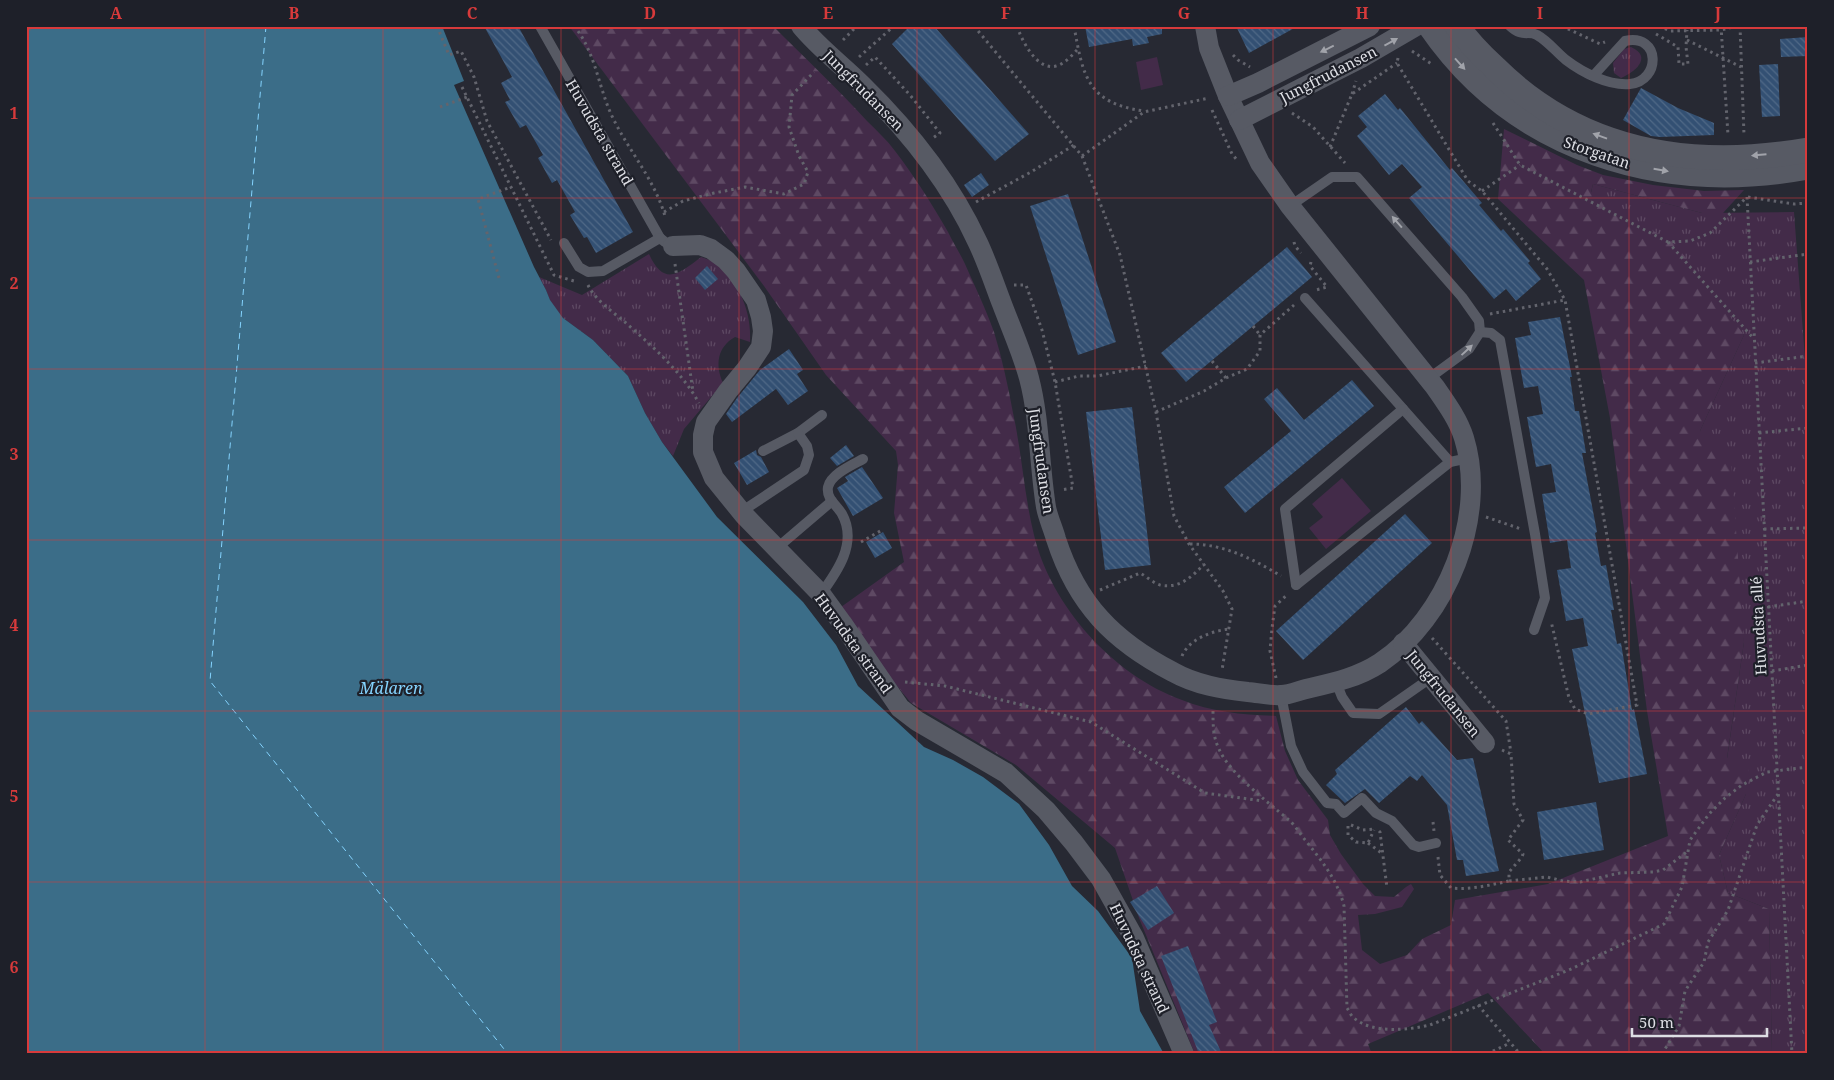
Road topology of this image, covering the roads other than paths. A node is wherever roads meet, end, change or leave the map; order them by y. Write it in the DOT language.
graph roads {
  1 [pos="540,26"];
  2 [pos="801,26"];
  3 [pos="1205,26"];
  4 [pos="1370,26"];
  5 [pos="1416,26"];
  6 [pos="1430,26"];
  7 [pos="1457,26"];
  8 [pos="1510,26"];
  9 [pos="1352,32"];
  10 [pos="1594,76"];
  11 [pos="1228,96"];
  12 [pos="1238,120"];
  13 [pos="1808,150"];
  14 [pos="1808,167"];
  15 [pos="1290,206"];
  16 [pos="666,242"];
  17 [pos="560,245"];
  18 [pos="1305,298"];
  19 [pos="1480,332"];
  20 [pos="1428,379"];
  21 [pos="1403,408"];
  22 [pos="822,415"];
  23 [pos="798,433"];
  24 [pos="763,451"];
  25 [pos="863,458"];
  26 [pos="1459,460"];
  27 [pos="832,501"];
  28 [pos="741,512"];
  29 [pos="776,548"];
  30 [pos="820,594"];
  31 [pos="1534,630"];
  32 [pos="1403,643"];
  33 [pos="1432,677"];
  34 [pos="1336,682"];
  35 [pos="1278,684"];
  36 [pos="1485,743"];
  37 [pos="1436,843"];
  38 [pos="1184,1054"];
  1 -- 16 [label="lane, Huvudsta strand"];
  2 -- 35 [label="street, Jungfrudansen"];
  3 -- 11 [label="street, Jungfrudansen"];
  4 -- 9 [label="street, Jungfrudansen"];
  12 -- 5 [label="street, Jungfrudansen, one-way"];
  6 -- 14 [label="street, Storgatan, one-way"];
  13 -- 7 [label="street, Storgatan, one-way"];
  8 -- 10 [label="lane"];
  9 -- 11 [label="street, Jungfrudansen, one-way"];
  10 -- 10 [label="lane"];
  11 -- 12 [label="street, Jungfrudansen"];
  12 -- 15 [label="street, Jungfrudansen"];
  19 -- 15 [label="lane, one-way"];
  15 -- 20 [label="street, Jungfrudansen"];
  16 -- 17 [label="lane, Huvudsta strand"];
  16 -- 28 [label="street, Huvudsta strand"];
  18 -- 21 [label="lane"];
  20 -- 19 [label="lane, one-way"];
  19 -- 31 [label="lane"];
  20 -- 26 [label="street, Jungfrudansen"];
  21 -- 26 [label="lane"];
  21 -- 26 [label="lane"];
  22 -- 23 [label="lane"];
  23 -- 24 [label="lane"];
  23 -- 28 [label="lane"];
  25 -- 27 [label="lane"];
  26 -- 32 [label="street, Jungfrudansen"];
  27 -- 29 [label="lane"];
  27 -- 30 [label="lane"];
  28 -- 29 [label="street, Huvudsta strand"];
  29 -- 30 [label="street, Huvudsta strand"];
  30 -- 38 [label="street, Huvudsta strand"];
  32 -- 33 [label="street, Jungfrudansen"];
  32 -- 34 [label="street, Jungfrudansen"];
  33 -- 34 [label="lane"];
  33 -- 36 [label="street, Jungfrudansen"];
  34 -- 35 [label="street, Jungfrudansen"];
  35 -- 37 [label="lane"];
}
